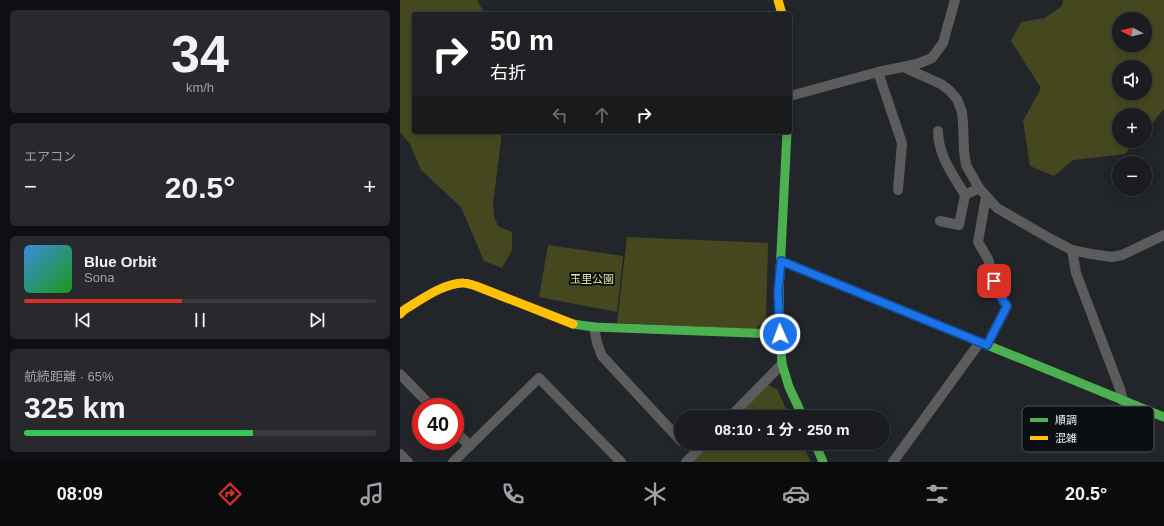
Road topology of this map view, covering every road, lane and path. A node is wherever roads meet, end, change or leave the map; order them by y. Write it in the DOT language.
graph roads {
  1 [pos="778,0"];
  2 [pos="955,0"];
  3 [pos="781,12"];
  4 [pos="904,67"];
  5 [pos="878,72"];
  6 [pos="792,95"];
  7 [pos="938,131"];
  8 [pos="786,134"];
  9 [pos="979,188"];
  10 [pos="898,190"];
  11 [pos="965,195"];
  12 [pos="986,197"];
  13 [pos="940,221"];
  14 [pos="1164,235"];
  15 [pos="1072,250"];
  16 [pos="781,261"];
  17 [pos="400,314"];
  18 [pos="594,326"];
  19 [pos="780,334"];
  20 [pos="983,344"];
  21 [pos="782,364"];
  22 [pos="400,374"];
  23 [pos="423,398"];
  24 [pos="1124,401"];
  25 [pos="1136,406"];
  26 [pos="737,410"];
  27 [pos="800,410"];
  28 [pos="1154,413"];
  29 [pos="1164,417"];
  30 [pos="674,433"];
  31 [pos="464,440"];
  32 [pos="470,446"];
  33 [pos="698,450"];
  34 [pos="818,450"];
  35 [pos="400,454"];
  36 [pos="690,458"];
  37 [pos="408,462"];
  38 [pos="453,462"];
  39 [pos="621,462"];
  40 [pos="823,462"];
  41 [pos="893,462"];
  1 -- 3 [label="street"];
  2 -- 4 [label="street"];
  4 -- 5 [label="street"];
  4 -- 9 [label="street"];
  5 -- 6 [label="street"];
  5 -- 10 [label="street"];
  7 -- 11 [label="street"];
  8 -- 16 [label="street"];
  9 -- 11 [label="street"];
  9 -- 12 [label="street"];
  11 -- 13 [label="street"];
  12 -- 15 [label="street"];
  12 -- 20 [label="street"];
  14 -- 15 [label="street"];
  15 -- 24 [label="street"];
  16 -- 19 [label="street"];
  16 -- 20 [label="street"];
  17 -- 18 [label="street"];
  18 -- 19 [label="street"];
  18 -- 30 [label="street"];
  19 -- 21 [label="street"];
  20 -- 24 [label="street"];
  20 -- 41 [label="street"];
  21 -- 26 [label="street"];
  21 -- 27 [label="street"];
  22 -- 23 [label="street"];
  24 -- 25 [label="street"];
  28 -- 29 [label="street"];
  31 -- 32 [label="street"];
  32 -- 38 [label="street"];
  32 -- 39 [label="street"];
  33 -- 36 [label="street"];
  34 -- 40 [label="street"];
  35 -- 37 [label="street"];
}
